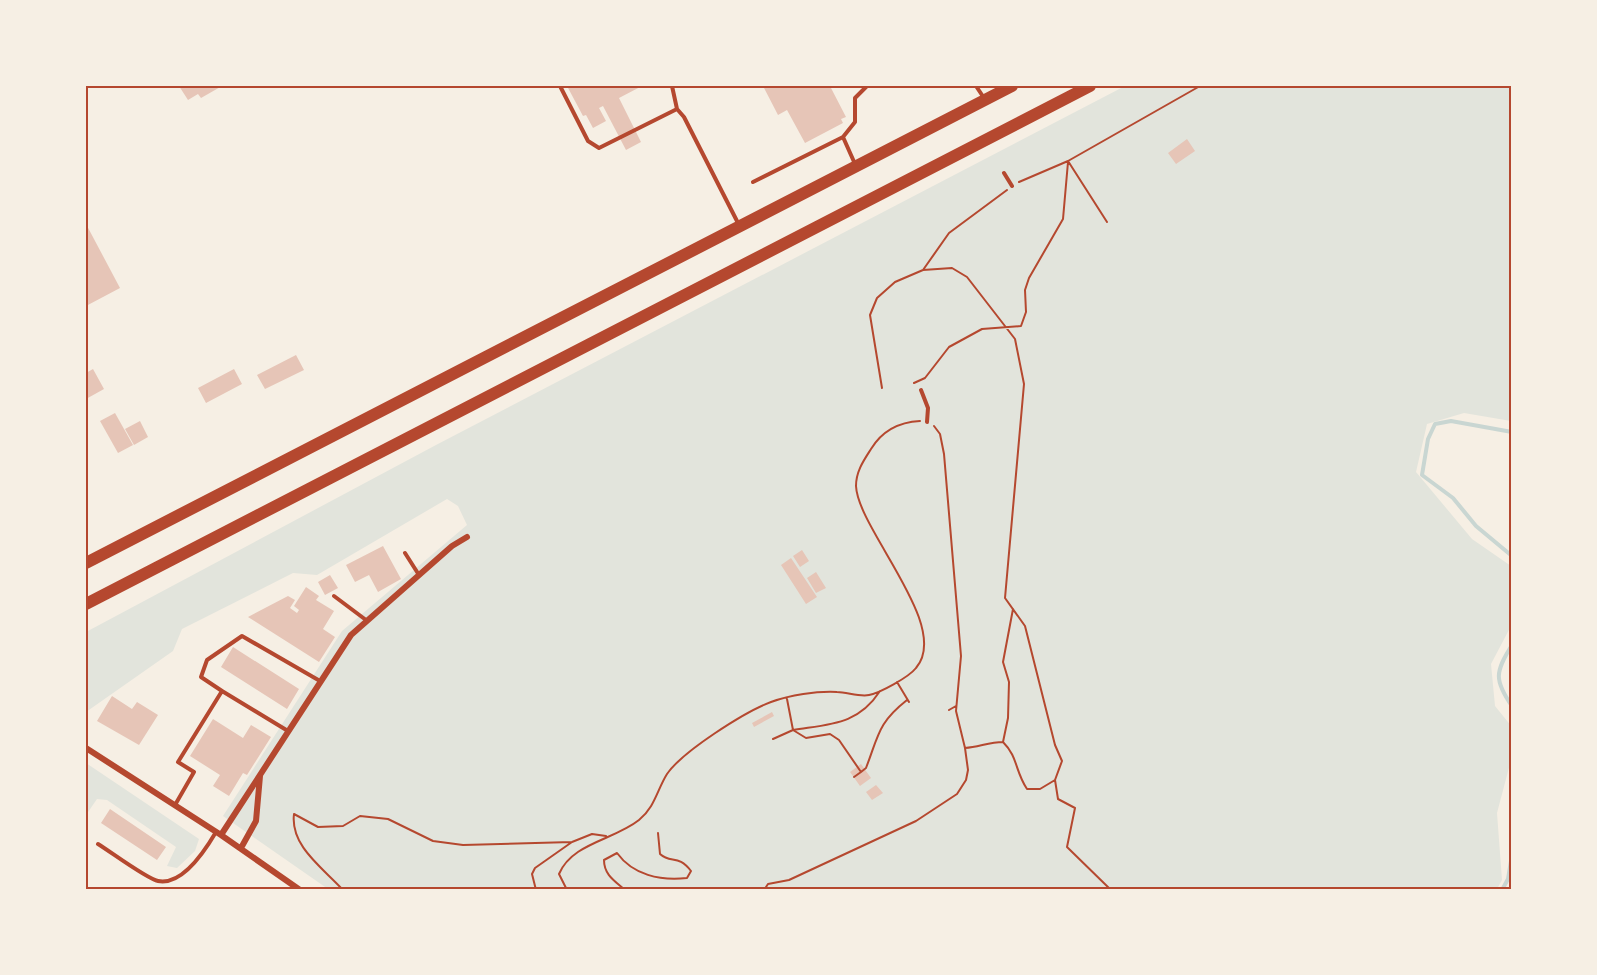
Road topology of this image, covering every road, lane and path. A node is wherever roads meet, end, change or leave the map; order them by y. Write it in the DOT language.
graph roads {
  1 [pos="560,86"];
  2 [pos="672,86"];
  3 [pos="867,86"];
  4 [pos="976,86"];
  5 [pos="1012,86"];
  6 [pos="1090,86"];
  7 [pos="1200,86"];
  8 [pos="985,100"];
  9 [pos="677,109"];
  10 [pos="843,136"];
  11 [pos="1068,161"];
  12 [pos="855,165"];
  13 [pos="1004,173"];
  14 [pos="753,182"];
  15 [pos="1012,186"];
  16 [pos="1107,222"];
  17 [pos="739,225"];
  18 [pos="923,270"];
  19 [pos="1007,329"];
  20 [pos="914,383"];
  21 [pos="882,388"];
  22 [pos="921,390"];
  23 [pos="927,422"];
  24 [pos="467,537"];
  25 [pos="405,553"];
  26 [pos="86,563"];
  27 [pos="419,575"];
  28 [pos="334,596"];
  29 [pos="86,604"];
  30 [pos="1013,609"];
  31 [pos="366,620"];
  32 [pos="320,681"];
  33 [pos="897,682"];
  34 [pos="881,689"];
  35 [pos="222,691"];
  36 [pos="787,699"];
  37 [pos="956,706"];
  38 [pos="949,710"];
  39 [pos="793,730"];
  40 [pos="289,732"];
  41 [pos="773,739"];
  42 [pos="1003,742"];
  43 [pos="86,748"];
  44 [pos="965,748"];
  45 [pos="861,772"];
  46 [pos="260,775"];
  47 [pos="854,777"];
  48 [pos="1055,780"];
  49 [pos="174,805"];
  50 [pos="219,833"];
  51 [pos="658,833"];
  52 [pos="608,836"];
  53 [pos="572,842"];
  54 [pos="98,844"];
  55 [pos="241,848"];
  56 [pos="300,890"];
  57 [pos="343,890"];
  58 [pos="536,890"];
  59 [pos="567,890"];
  60 [pos="625,890"];
  61 [pos="764,890"];
  62 [pos="1112,890"];
  1 -- 9 [label="lane"];
  2 -- 9 [label="lane"];
  3 -- 10 [label="lane"];
  4 -- 8 [label="lane"];
  5 -- 8 [label="highway"];
  6 -- 29 [label="highway"];
  7 -- 11 [label="path"];
  8 -- 12 [label="highway"];
  9 -- 17 [label="lane"];
  10 -- 12 [label="lane"];
  10 -- 14 [label="lane"];
  11 -- 15 [label="path"];
  11 -- 16 [label="path"];
  11 -- 19 [label="path"];
  12 -- 17 [label="highway"];
  13 -- 15 [label="lane"];
  15 -- 18 [label="path"];
  17 -- 26 [label="highway"];
  18 -- 19 [label="path"];
  18 -- 21 [label="path"];
  19 -- 20 [label="path"];
  19 -- 30 [label="path"];
  22 -- 23 [label="lane"];
  23 -- 33 [label="path"];
  23 -- 37 [label="path"];
  24 -- 27 [label="street"];
  25 -- 27 [label="lane"];
  27 -- 31 [label="street"];
  28 -- 31 [label="lane"];
  30 -- 42 [label="path"];
  30 -- 48 [label="path"];
  31 -- 32 [label="street"];
  32 -- 35 [label="lane"];
  32 -- 40 [label="street"];
  33 -- 34 [label="path"];
  33 -- 45 [label="path"];
  34 -- 36 [label="path"];
  34 -- 39 [label="path"];
  35 -- 40 [label="lane"];
  35 -- 49 [label="lane"];
  36 -- 39 [label="path"];
  36 -- 52 [label="path"];
  37 -- 38 [label="path"];
  37 -- 44 [label="path"];
  39 -- 41 [label="path"];
  39 -- 45 [label="path"];
  40 -- 46 [label="street"];
  42 -- 44 [label="path"];
  42 -- 48 [label="path"];
  43 -- 49 [label="street"];
  44 -- 61 [label="path"];
  45 -- 47 [label="path"];
  46 -- 50 [label="street"];
  46 -- 55 [label="street"];
  48 -- 62 [label="path"];
  49 -- 50 [label="street"];
  50 -- 54 [label="lane"];
  50 -- 55 [label="street"];
  51 -- 60 [label="path"];
  52 -- 53 [label="path"];
  52 -- 59 [label="path"];
  53 -- 57 [label="path"];
  53 -- 58 [label="path"];
  55 -- 56 [label="street"];
}
